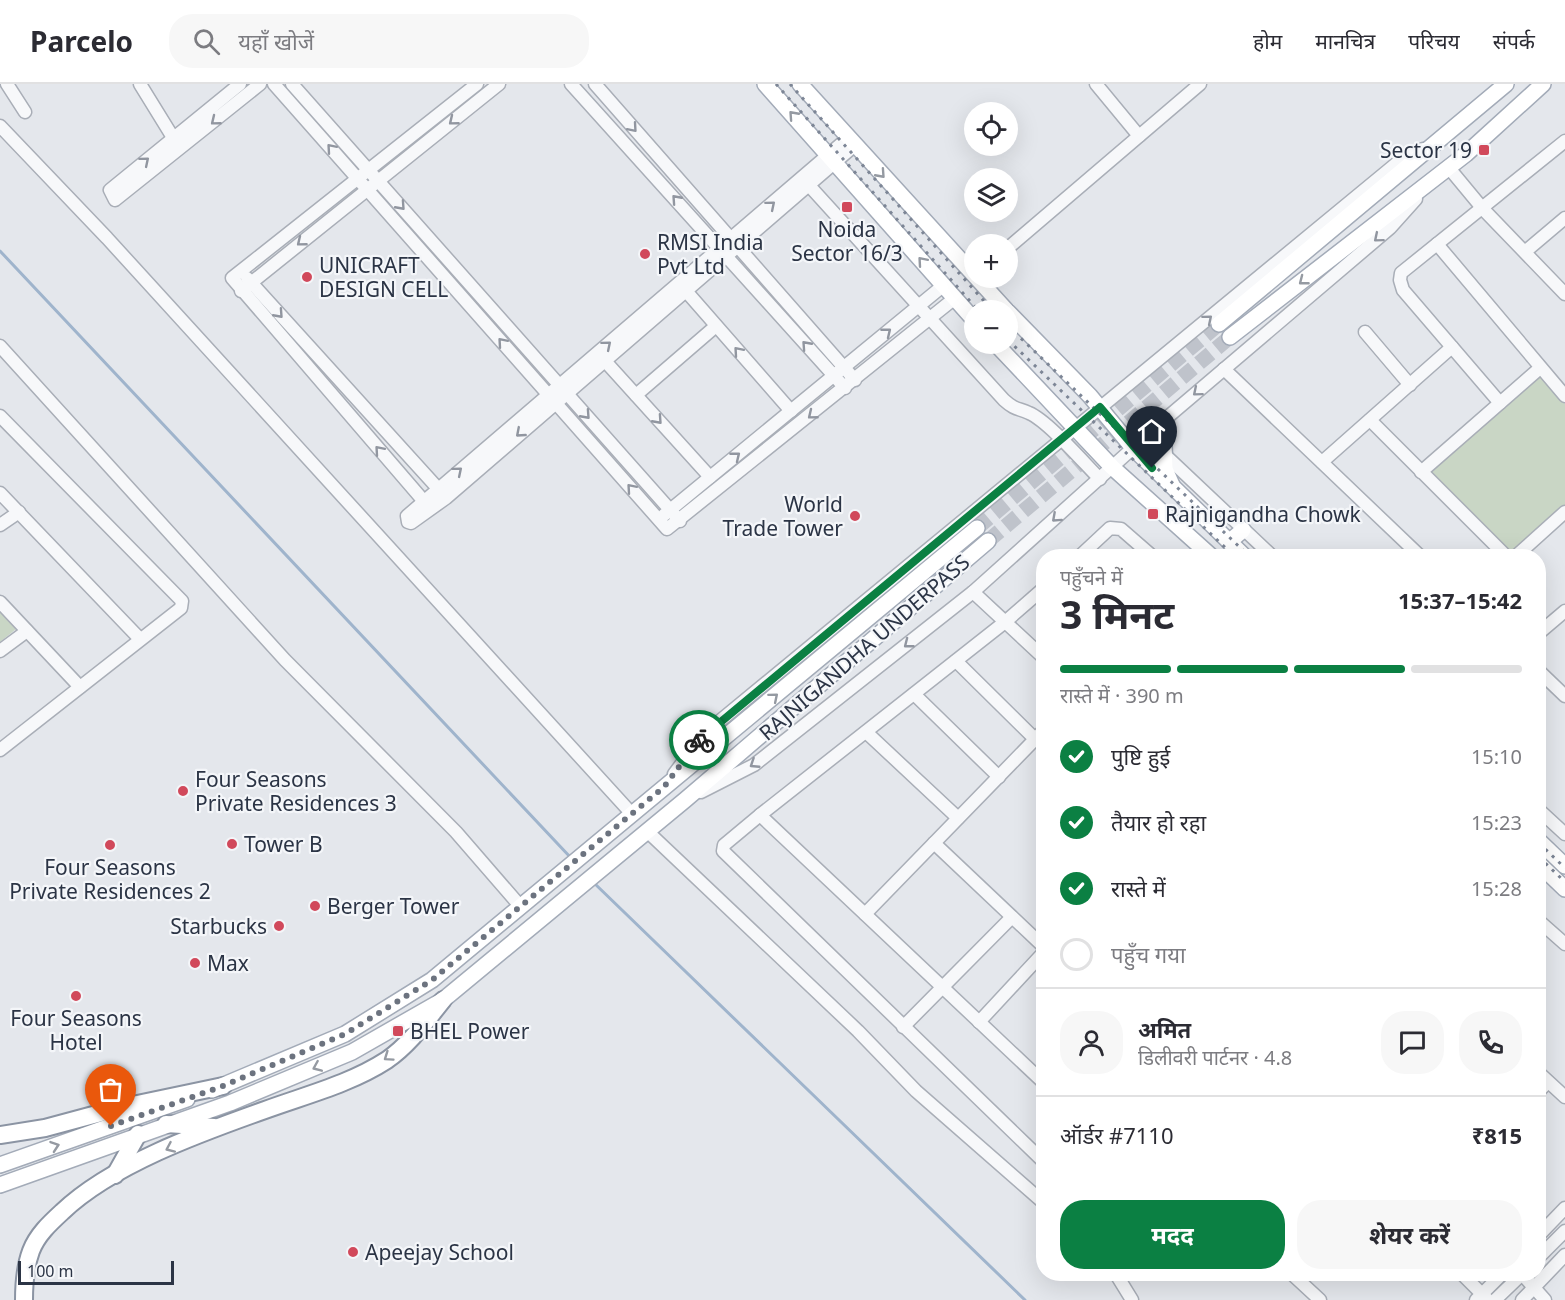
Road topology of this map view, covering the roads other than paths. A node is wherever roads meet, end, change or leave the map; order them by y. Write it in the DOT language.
graph roads {
  1 [pos="7,84"];
  2 [pos="140,84"];
  3 [pos="240,84"];
  4 [pos="260,84"];
  5 [pos="274,84"];
  6 [pos="292,84"];
  7 [pos="477,84"];
  8 [pos="499,84"];
  9 [pos="571,84"];
  10 [pos="765,84"];
  11 [pos="800,84"];
  12 [pos="1096,84"];
  13 [pos="1200,84"];
  14 [pos="1506,84"];
  15 [pos="1543,84"];
  16 [pos="596,86"];
  17 [pos="585,100"];
  18 [pos="25,112"];
  19 [pos="0,126"];
  20 [pos="1139,136"];
  21 [pos="173,138"];
  22 [pos="1443,139"];
  23 [pos="852,141"];
  24 [pos="1565,141"];
  25 [pos="180,149"];
  26 [pos="661,159"];
  27 [pos="832,159"];
  28 [pos="1449,168"];
  29 [pos="368,170"];
  30 [pos="649,170"];
  31 [pos="357,178"];
  32 [pos="378,181"];
  33 [pos="1433,181"];
  34 [pos="806,182"];
  35 [pos="367,189"];
  36 [pos="1483,209"];
  37 [pos="1565,218"];
  38 [pos="1018,239"];
  39 [pos="734,243"];
  40 [pos="1437,244"];
  41 [pos="1526,251"];
  42 [pos="723,253"];
  43 [pos="944,285"];
  44 [pos="246,287"];
  45 [pos="686,291"];
  46 [pos="1565,294"];
  47 [pos="955,298"];
  48 [pos="997,300"];
  49 [pos="918,307"];
  50 [pos="964,308"];
  51 [pos="929,320"];
  52 [pos="1018,322"];
  53 [pos="1219,324"];
  54 [pos="716,326"];
  55 [pos="1365,332"];
  56 [pos="1230,337"];
  57 [pos="0,346"];
  58 [pos="1452,347"];
  59 [pos="1006,354"];
  60 [pos="605,360"];
  61 [pos="1540,368"];
  62 [pos="1224,369"];
  63 [pos="839,372"];
  64 [pos="850,384"];
  65 [pos="1410,385"];
  66 [pos="563,389"];
  67 [pos="636,395"];
  68 [pos="1565,396"];
  69 [pos="552,399"];
  70 [pos="1500,403"];
  71 [pos="1100,407"];
  72 [pos="790,411"];
  73 [pos="0,416"];
  74 [pos="1370,420"];
  75 [pos="1163,421"];
  76 [pos="1076,428"];
  77 [pos="1060,440"];
  78 [pos="1133,448"];
  79 [pos="1164,454"];
  80 [pos="1322,462"];
  81 [pos="1112,467"];
  82 [pos="1421,472"];
  83 [pos="710,477"];
  84 [pos="1100,478"];
  85 [pos="1174,489"];
  86 [pos="0,493"];
  87 [pos="442,493"];
  88 [pos="670,510"];
  89 [pos="19,512"];
  90 [pos="1565,512"];
  91 [pos="658,519"];
  92 [pos="680,521"];
  93 [pos="0,525"];
  94 [pos="977,528"];
  95 [pos="1244,530"];
  96 [pos="988,541"];
  97 [pos="1229,542"];
  98 [pos="1088,549"];
  99 [pos="1144,549"];
  100 [pos="1203,549"];
  101 [pos="1236,549"];
  102 [pos="1264,549"];
  103 [pos="1413,549"];
  104 [pos="1499,549"];
  105 [pos="1524,549"];
  106 [pos="973,592"];
  107 [pos="1036,595"];
  108 [pos="0,602"];
  109 [pos="1565,611"];
  110 [pos="1005,622"];
  111 [pos="1546,627"];
  112 [pos="27,631"];
  113 [pos="140,639"];
  114 [pos="0,651"];
  115 [pos="1036,651"];
  116 [pos="956,661"];
  117 [pos="1546,678"];
  118 [pos="80,687"];
  119 [pos="914,694"];
  120 [pos="1565,696"];
  121 [pos="1036,731"];
  122 [pos="866,732"];
  123 [pos="1036,739"];
  124 [pos="0,750"];
  125 [pos="999,777"];
  126 [pos="664,787"];
  127 [pos="685,800"];
  128 [pos="760,815"];
  129 [pos="1546,816"];
  130 [pos="958,818"];
  131 [pos="627,819"];
  132 [pos="1565,834"];
  133 [pos="642,835"];
  134 [pos="934,843"];
  135 [pos="1546,848"];
  136 [pos="1565,866"];
  137 [pos="1546,871"];
  138 [pos="1565,889"];
  139 [pos="525,903"];
  140 [pos="865,914"];
  141 [pos="1012,917"];
  142 [pos="1546,927"];
  143 [pos="1036,939"];
  144 [pos="1565,944"];
  145 [pos="1036,961"];
  146 [pos="943,988"];
  147 [pos="443,1000"];
  148 [pos="980,1022"];
  149 [pos="903,1027"];
  150 [pos="1036,1075"];
  151 [pos="1546,1085"];
  152 [pos="223,1086"];
  153 [pos="1565,1097"];
  154 [pos="166,1124"];
  155 [pos="218,1127"];
  156 [pos="138,1134"];
  157 [pos="0,1135"];
  158 [pos="1036,1154"];
  159 [pos="0,1165"];
  160 [pos="115,1174"];
  161 [pos="0,1185"];
  162 [pos="1036,1196"];
  163 [pos="1565,1208"];
  164 [pos="1546,1228"];
  165 [pos="1565,1231"];
  166 [pos="1546,1250"];
  167 [pos="1565,1255"];
  168 [pos="1546,1275"];
  169 [pos="1120,1281"];
  170 [pos="1300,1281"];
  171 [pos="1468,1281"];
  172 [pos="1496,1281"];
  173 [pos="1515,1281"];
  174 [pos="1528,1281"];
  175 [pos="1540,1281"];
  176 [pos="1510,1286"];
  177 [pos="1534,1287"];
  178 [pos="1482,1298"];
  179 [pos="24,1300"];
  180 [pos="1132,1300"];
  181 [pos="1320,1300"];
  182 [pos="1495,1300"];
  183 [pos="1523,1300"];
  184 [pos="1545,1300"];
  1 -- 18 [label="street"];
  2 -- 21 [label="street"];
  3 -- 21 [label="street"];
  4 -- 25 [label="street, one-way"];
  31 -- 5 [label="street, one-way"];
  6 -- 29 [label="street"];
  7 -- 29 [label="street"];
  8 -- 32 [label="street, one-way"];
  9 -- 17 [label="street"];
  27 -- 10 [label="main road, one-way"];
  11 -- 23 [label="main road"];
  12 -- 20 [label="street"];
  13 -- 20 [label="street"];
  14 -- 22 [label="main road"];
  15 -- 28 [label="main road"];
  16 -- 17 [label="street"];
  16 -- 26 [label="street, one-way"];
  17 -- 30 [label="street"];
  19 -- 131 [label="street"];
  20 -- 38 [label="street"];
  21 -- 25 [label="street"];
  25 -- 21 [label="street, one-way"];
  22 -- 53 [label="main road"];
  71 -- 22 [label="street, one-way"];
  23 -- 27 [label="street"];
  23 -- 48 [label="main road, one-way"];
  24 -- 36 [label="street"];
  26 -- 30 [label="street"];
  26 -- 39 [label="street"];
  27 -- 34 [label="street"];
  43 -- 27 [label="main road, one-way"];
  28 -- 33 [label="main road"];
  28 -- 36 [label="street"];
  29 -- 31 [label="street"];
  29 -- 32 [label="street"];
  42 -- 30 [label="street, one-way"];
  31 -- 35 [label="street"];
  31 -- 44 [label="street"];
  32 -- 35 [label="street"];
  32 -- 66 [label="street, one-way"];
  33 -- 56 [label="main road, one-way"];
  33 -- 62 [label="street, one-way"];
  34 -- 39 [label="street"];
  34 -- 49 [label="street"];
  35 -- 44 [label="street, one-way"];
  69 -- 35 [label="street, one-way"];
  36 -- 40 [label="street"];
  36 -- 41 [label="street"];
  37 -- 41 [label="street"];
  39 -- 42 [label="street"];
  39 -- 63 [label="street"];
  40 -- 58 [label="street"];
  40 -- 61 [label="street"];
  41 -- 46 [label="street"];
  42 -- 45 [label="street"];
  63 -- 42 [label="street, one-way"];
  66 -- 42 [label="street, one-way"];
  43 -- 47 [label="main road"];
  43 -- 49 [label="street"];
  44 -- 87 [label="street, one-way"];
  87 -- 44 [label="street, one-way"];
  45 -- 54 [label="street"];
  45 -- 60 [label="street"];
  47 -- 50 [label="main road"];
  47 -- 51 [label="street"];
  49 -- 51 [label="street"];
  63 -- 49 [label="street, one-way"];
  51 -- 64 [label="street"];
  51 -- 77 [label="street"];
  52 -- 71 [label="main road"];
  54 -- 67 [label="street"];
  72 -- 54 [label="street, one-way"];
  55 -- 65 [label="street"];
  57 -- 139 [label="street"];
  58 -- 65 [label="street"];
  58 -- 70 [label="street"];
  59 -- 76 [label="main road"];
  60 -- 66 [label="street"];
  60 -- 67 [label="street"];
  61 -- 68 [label="street"];
  61 -- 70 [label="street"];
  62 -- 75 [label="street, one-way"];
  62 -- 80 [label="street"];
  63 -- 64 [label="street"];
  63 -- 72 [label="street"];
  64 -- 92 [label="street, one-way"];
  65 -- 74 [label="street"];
  66 -- 69 [label="street"];
  66 -- 88 [label="street, one-way"];
  67 -- 83 [label="street, one-way"];
  69 -- 87 [label="street"];
  91 -- 69 [label="street, one-way"];
  70 -- 82 [label="street"];
  71 -- 76 [label="street"];
  71 -- 78 [label="main road"];
  83 -- 72 [label="street, one-way"];
  73 -- 113 [label="street"];
  74 -- 80 [label="street"];
  74 -- 82 [label="street"];
  75 -- 78 [label="street"];
  75 -- 79 [label="main road"];
  76 -- 77 [label="street"];
  76 -- 81 [label="main road"];
  77 -- 84 [label="street"];
  77 -- 126 [label="street"];
  78 -- 81 [label="street"];
  78 -- 85 [label="main road"];
  79 -- 85 [label="main road"];
  79 -- 95 [label="street"];
  80 -- 103 [label="street"];
  81 -- 84 [label="street"];
  81 -- 100 [label="main road"];
  82 -- 104 [label="street"];
  83 -- 88 [label="street"];
  84 -- 106 [label="street, one-way"];
  85 -- 97 [label="main road"];
  86 -- 89 [label="street"];
  88 -- 91 [label="street"];
  88 -- 92 [label="street"];
  89 -- 93 [label="street"];
  89 -- 113 [label="street"];
  90 -- 105 [label="street"];
  91 -- 92 [label="street"];
  126 -- 94 [label="main road, RAJNIGANDHA UNDERPASS, one-way"];
  95 -- 97 [label="main road"];
  95 -- 102 [label="street"];
  96 -- 127 [label="main road, RAJNIGANDHA UNDERPASS"];
  97 -- 101 [label="main road"];
  98 -- 99 [label="street"];
  106 -- 110 [label="street"];
  106 -- 127 [label="street, one-way"];
  107 -- 110 [label="street"];
  108 -- 112 [label="street"];
  109 -- 111 [label="street"];
  110 -- 115 [label="street"];
  110 -- 116 [label="street"];
  112 -- 114 [label="street"];
  112 -- 118 [label="street"];
  113 -- 118 [label="street"];
  116 -- 119 [label="street"];
  116 -- 121 [label="street"];
  117 -- 120 [label="street"];
  118 -- 124 [label="street"];
  119 -- 122 [label="street"];
  119 -- 125 [label="street"];
  122 -- 128 [label="street"];
  122 -- 130 [label="street"];
  123 -- 125 [label="street"];
  125 -- 130 [label="street"];
  126 -- 131 [label="main road, RAJNIGANDHA UNDERPASS"];
  127 -- 133 [label="main road, RAJNIGANDHA UNDERPASS"];
  128 -- 140 [label="street"];
  128 -- 149 [label="street"];
  129 -- 132 [label="street"];
  130 -- 134 [label="street"];
  131 -- 139 [label="main road, RAJNIGANDHA UNDERPASS"];
  133 -- 147 [label="main road, RAJNIGANDHA UNDERPASS"];
  133 -- 162 [label="street"];
  134 -- 140 [label="street"];
  134 -- 141 [label="street"];
  135 -- 136 [label="main road"];
  137 -- 138 [label="main road"];
  139 -- 152 [label="main road, RAJNIGANDHA UNDERPASS"];
  140 -- 146 [label="street"];
  141 -- 143 [label="street"];
  141 -- 146 [label="street"];
  142 -- 144 [label="street"];
  145 -- 148 [label="street"];
  146 -- 148 [label="street"];
  146 -- 149 [label="street"];
  147 -- 154 [label="main road, RAJNIGANDHA UNDERPASS, one-way"];
  147 -- 155 [label="highway, one-way"];
  148 -- 150 [label="street"];
  149 -- 158 [label="street"];
  151 -- 153 [label="street"];
  152 -- 157 [label="highway"];
  159 -- 152 [label="main road, RAJNIGANDHA UNDERPASS, one-way"];
  154 -- 155 [label="highway"];
  154 -- 156 [label="main road, RAJNIGANDHA UNDERPASS"];
  155 -- 160 [label="highway, one-way"];
  156 -- 160 [label="highway"];
  156 -- 161 [label="main road, RAJNIGANDHA UNDERPASS"];
  160 -- 179 [label="highway"];
  163 -- 164 [label="street"];
  165 -- 166 [label="street"];
  167 -- 168 [label="street"];
  169 -- 180 [label="street"];
  170 -- 181 [label="street"];
  171 -- 178 [label="street"];
  172 -- 178 [label="street"];
  173 -- 176 [label="street"];
  174 -- 177 [label="street"];
  175 -- 177 [label="street"];
  176 -- 182 [label="street"];
  176 -- 183 [label="street"];
  177 -- 183 [label="street"];
  177 -- 184 [label="street"];
}
